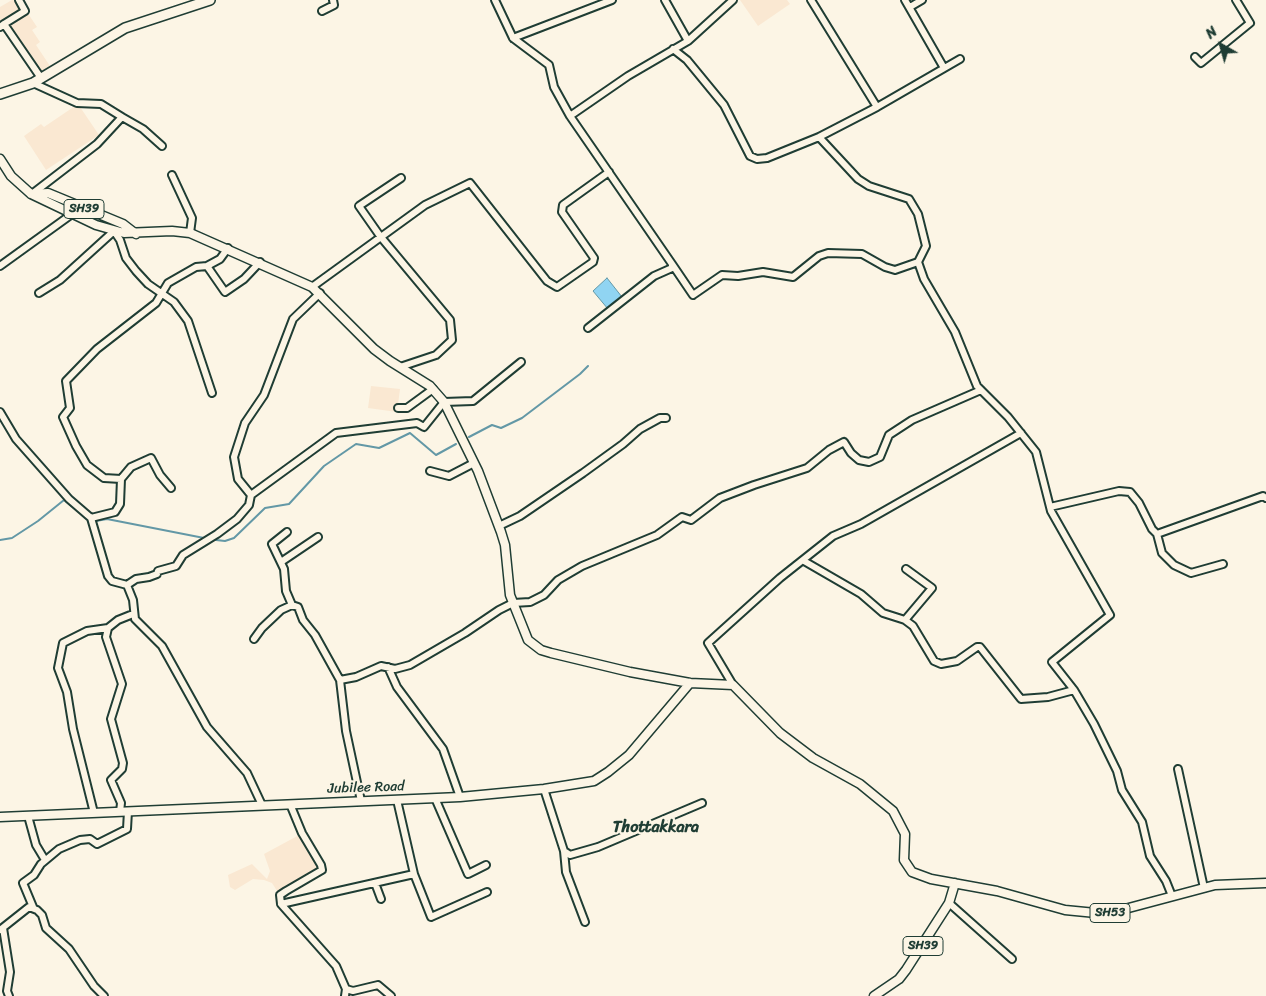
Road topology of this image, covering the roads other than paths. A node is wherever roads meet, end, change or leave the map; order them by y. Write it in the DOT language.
graph roads {
  1 [pos="19,0"];
  2 [pos="210,0"];
  3 [pos="333,0"];
  4 [pos="495,0"];
  5 [pos="612,0"];
  6 [pos="665,0"];
  7 [pos="733,0"];
  8 [pos="811,0"];
  9 [pos="905,0"];
  10 [pos="922,0"];
  11 [pos="1236,0"];
  12 [pos="910,7"];
  13 [pos="322,11"];
  14 [pos="2,26"];
  15 [pos="514,38"];
  16 [pos="688,41"];
  17 [pos="673,49"];
  18 [pos="1195,57"];
  19 [pos="960,59"];
  20 [pos="944,68"];
  21 [pos="37,81"];
  22 [pos="0,94"];
  23 [pos="876,106"];
  24 [pos="570,116"];
  25 [pos="122,117"];
  26 [pos="819,137"];
  27 [pos="162,146"];
  28 [pos="0,159"];
  29 [pos="609,172"];
  30 [pos="172,175"];
  31 [pos="401,178"];
  32 [pos="31,194"];
  33 [pos="72,214"];
  34 [pos="114,230"];
  35 [pos="190,233"];
  36 [pos="136,234"];
  37 [pos="380,236"];
  38 [pos="228,248"];
  39 [pos="260,262"];
  40 [pos="918,262"];
  41 [pos="672,264"];
  42 [pos="0,266"];
  43 [pos="207,266"];
  44 [pos="312,286"];
  45 [pos="320,293"];
  46 [pos="39,294"];
  47 [pos="162,294"];
  48 [pos="588,328"];
  49 [pos="520,362"];
  50 [pos="400,367"];
  51 [pos="433,389"];
  52 [pos="981,390"];
  53 [pos="212,393"];
  54 [pos="444,402"];
  55 [pos="398,408"];
  56 [pos="0,412"];
  57 [pos="666,418"];
  58 [pos="1021,433"];
  59 [pos="474,463"];
  60 [pos="430,471"];
  61 [pos="121,479"];
  62 [pos="171,488"];
  63 [pos="251,495"];
  64 [pos="1266,498"];
  65 [pos="1050,507"];
  66 [pos="91,518"];
  67 [pos="499,526"];
  68 [pos="287,532"];
  69 [pos="1157,534"];
  70 [pos="318,537"];
  71 [pos="804,561"];
  72 [pos="281,562"];
  73 [pos="1223,564"];
  74 [pos="906,569"];
  75 [pos="127,584"];
  76 [pos="513,603"];
  77 [pos="292,605"];
  78 [pos="134,614"];
  79 [pos="904,620"];
  80 [pos="108,628"];
  81 [pos="254,639"];
  82 [pos="388,667"];
  83 [pos="340,680"];
  84 [pos="690,683"];
  85 [pos="733,685"];
  86 [pos="1074,690"];
  87 [pos="1178,768"];
  88 [pos="544,789"];
  89 [pos="460,796"];
  90 [pos="435,798"];
  91 [pos="397,800"];
  92 [pos="361,801"];
  93 [pos="702,803"];
  94 [pos="290,804"];
  95 [pos="262,805"];
  96 [pos="124,811"];
  97 [pos="94,813"];
  98 [pos="28,816"];
  99 [pos="0,817"];
  100 [pos="564,851"];
  101 [pos="45,860"];
  102 [pos="486,865"];
  103 [pos="414,874"];
  104 [pos="375,883"];
  105 [pos="955,883"];
  106 [pos="1266,883"];
  107 [pos="1204,888"];
  108 [pos="487,892"];
  109 [pos="1172,896"];
  110 [pos="381,899"];
  111 [pos="949,903"];
  112 [pos="280,904"];
  113 [pos="33,907"];
  114 [pos="584,922"];
  115 [pos="2,929"];
  116 [pos="1012,959"];
  117 [pos="345,992"];
  118 [pos="9,996"];
  119 [pos="104,996"];
  120 [pos="391,996"];
  121 [pos="874,996"];
  1 -- 14 [label="street"];
  2 -- 21 [label="highway"];
  3 -- 13 [label="street"];
  4 -- 15 [label="street"];
  5 -- 15 [label="street"];
  6 -- 16 [label="street"];
  7 -- 16 [label="street"];
  8 -- 23 [label="street"];
  9 -- 12 [label="street"];
  10 -- 12 [label="street"];
  11 -- 18 [label="street"];
  12 -- 20 [label="street"];
  14 -- 21 [label="street"];
  15 -- 24 [label="street"];
  16 -- 17 [label="street"];
  17 -- 24 [label="street"];
  17 -- 26 [label="street"];
  19 -- 20 [label="street"];
  20 -- 23 [label="street"];
  21 -- 22 [label="highway"];
  21 -- 25 [label="street"];
  23 -- 26 [label="street"];
  24 -- 29 [label="street"];
  25 -- 27 [label="street"];
  25 -- 32 [label="street"];
  26 -- 40 [label="street"];
  28 -- 32 [label="main road, SH39"];
  29 -- 37 [label="street"];
  29 -- 41 [label="street"];
  30 -- 35 [label="street"];
  31 -- 37 [label="street"];
  32 -- 33 [label="main road, SH39"];
  32 -- 36 [label="main road, SH39"];
  33 -- 34 [label="main road, SH39"];
  33 -- 42 [label="street"];
  34 -- 36 [label="main road, SH39"];
  34 -- 46 [label="street"];
  34 -- 47 [label="street"];
  35 -- 36 [label="main road"];
  35 -- 38 [label="main road"];
  37 -- 44 [label="street"];
  37 -- 50 [label="street"];
  38 -- 39 [label="main road"];
  38 -- 43 [label="street"];
  39 -- 43 [label="street"];
  39 -- 44 [label="main road"];
  40 -- 41 [label="street"];
  40 -- 52 [label="street"];
  41 -- 48 [label="street"];
  43 -- 47 [label="street"];
  44 -- 45 [label="main road"];
  45 -- 50 [label="main road"];
  45 -- 63 [label="street"];
  47 -- 53 [label="street"];
  47 -- 61 [label="street"];
  49 -- 54 [label="street"];
  50 -- 51 [label="main road"];
  51 -- 54 [label="main road"];
  51 -- 55 [label="street"];
  52 -- 58 [label="street"];
  52 -- 76 [label="street"];
  54 -- 59 [label="main road"];
  54 -- 63 [label="street"];
  56 -- 66 [label="street"];
  57 -- 67 [label="street"];
  58 -- 65 [label="street"];
  58 -- 71 [label="street"];
  59 -- 60 [label="street"];
  59 -- 67 [label="main road"];
  61 -- 62 [label="street"];
  61 -- 66 [label="street"];
  63 -- 75 [label="street"];
  64 -- 69 [label="street"];
  65 -- 69 [label="street"];
  65 -- 86 [label="street"];
  66 -- 75 [label="street"];
  67 -- 76 [label="main road"];
  68 -- 72 [label="street"];
  69 -- 73 [label="street"];
  70 -- 72 [label="street"];
  71 -- 79 [label="street"];
  71 -- 85 [label="street"];
  72 -- 77 [label="street"];
  74 -- 79 [label="street"];
  75 -- 78 [label="street"];
  76 -- 82 [label="street"];
  76 -- 84 [label="main road"];
  77 -- 81 [label="street"];
  77 -- 83 [label="street"];
  78 -- 80 [label="street"];
  78 -- 95 [label="street"];
  79 -- 86 [label="street"];
  80 -- 96 [label="street"];
  80 -- 97 [label="street"];
  82 -- 83 [label="street"];
  82 -- 89 [label="street"];
  83 -- 92 [label="street"];
  84 -- 85 [label="main road"];
  84 -- 88 [label="main road, Jubilee Road"];
  85 -- 105 [label="main road"];
  86 -- 109 [label="street"];
  87 -- 107 [label="street"];
  88 -- 89 [label="main road, Jubilee Road"];
  88 -- 100 [label="street"];
  89 -- 90 [label="main road, Jubilee Road"];
  90 -- 91 [label="main road, Jubilee Road"];
  90 -- 102 [label="street"];
  91 -- 92 [label="main road, Jubilee Road"];
  91 -- 103 [label="street"];
  92 -- 94 [label="main road, Jubilee Road"];
  93 -- 100 [label="street"];
  94 -- 95 [label="main road, Jubilee Road"];
  94 -- 112 [label="street"];
  95 -- 96 [label="main road, Jubilee Road"];
  96 -- 97 [label="main road, Jubilee Road"];
  96 -- 101 [label="street"];
  97 -- 98 [label="main road, Jubilee Road"];
  98 -- 99 [label="main road, Jubilee Road"];
  98 -- 101 [label="street"];
  100 -- 114 [label="street"];
  101 -- 113 [label="street"];
  103 -- 104 [label="street"];
  103 -- 108 [label="street"];
  104 -- 110 [label="street"];
  104 -- 112 [label="street"];
  105 -- 109 [label="main road, SH53"];
  105 -- 111 [label="main road, SH39"];
  106 -- 107 [label="main road, SH53"];
  107 -- 109 [label="main road, SH53"];
  111 -- 116 [label="street"];
  111 -- 121 [label="main road, SH39"];
  112 -- 117 [label="street"];
  113 -- 115 [label="street"];
  113 -- 119 [label="street"];
  115 -- 118 [label="street"];
  117 -- 120 [label="street"];
}
